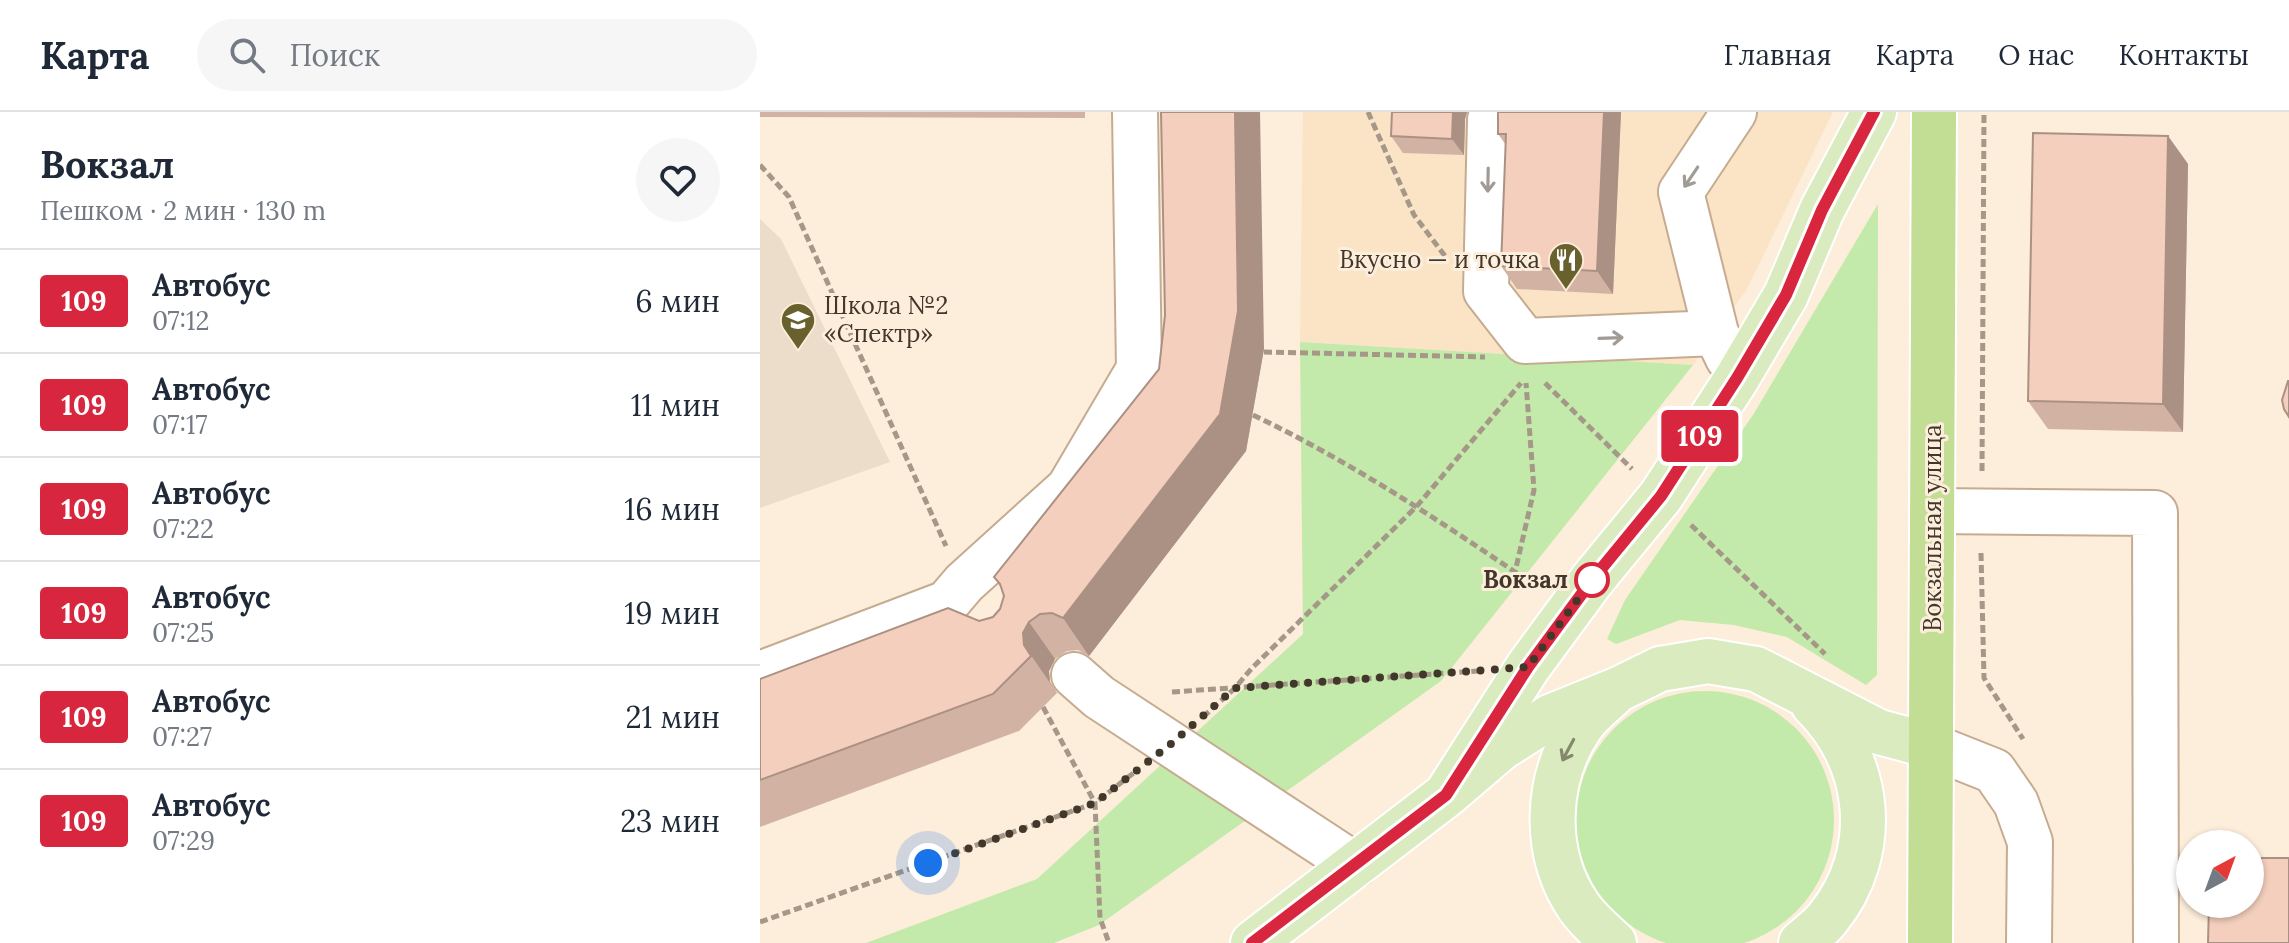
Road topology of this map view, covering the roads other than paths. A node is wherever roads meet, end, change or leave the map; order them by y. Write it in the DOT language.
graph roads {
  1 [pos="1135,112"];
  2 [pos="1505,112"];
  3 [pos="1734,112"];
  4 [pos="1874,112"];
  5 [pos="1934,112"];
  6 [pos="1716,333"];
  7 [pos="1737,378"];
  8 [pos="1933,511"];
  9 [pos="760,674"];
  10 [pos="1087,686"];
  11 [pos="1617,690"];
  12 [pos="1800,691"];
  13 [pos="1930,765"];
  14 [pos="1446,795"];
  15 [pos="1355,865"];
  16 [pos="1253,943"];
  17 [pos="1614,943"];
  18 [pos="1801,943"];
  19 [pos="1930,943"];
  20 [pos="2029,943"];
  21 [pos="2156,943"];
  1 -- 9 [label="lane"];
  2 -- 6 [label="lane, one-way"];
  3 -- 6 [label="lane, one-way"];
  4 -- 7 [label="main road"];
  5 -- 8 [label="highway, Вокзальная улица"];
  6 -- 7 [label="lane"];
  7 -- 14 [label="main road"];
  8 -- 13 [label="highway, Вокзальная улица"];
  8 -- 21 [label="lane"];
  10 -- 15 [label="lane"];
  11 -- 12 [label="main road"];
  11 -- 14 [label="main road"];
  11 -- 17 [label="main road, one-way"];
  12 -- 13 [label="main road"];
  12 -- 18 [label="main road"];
  13 -- 19 [label="highway, Вокзальная улица"];
  13 -- 20 [label="lane"];
  14 -- 15 [label="main road"];
  15 -- 16 [label="main road"];
}
